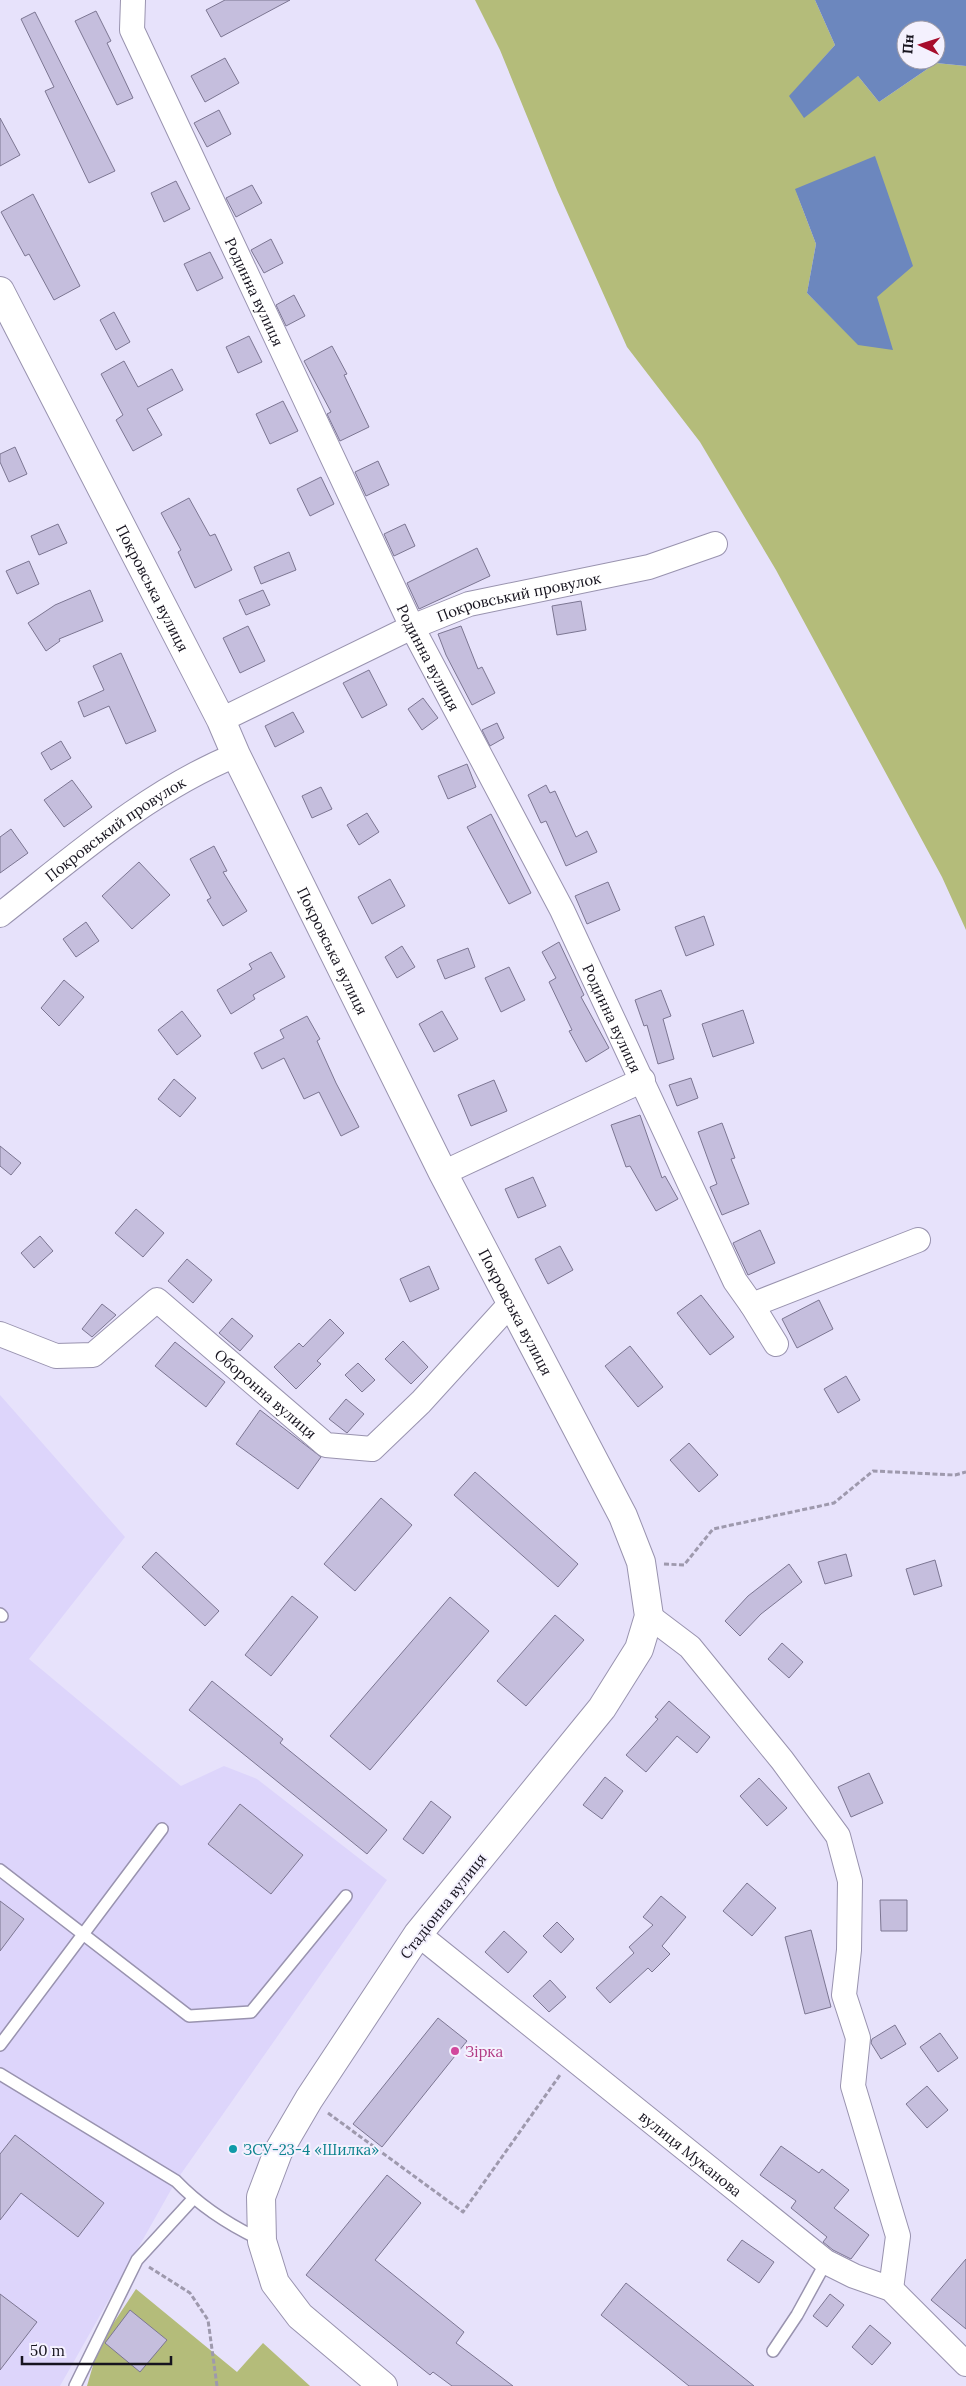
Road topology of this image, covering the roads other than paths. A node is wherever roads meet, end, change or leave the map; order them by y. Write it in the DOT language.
graph roads {
  1 [pos="133,0"];
  2 [pos="0,291"];
  3 [pos="715,544"];
  4 [pos="412,627"];
  5 [pos="221,720"];
  6 [pos="236,755"];
  7 [pos="0,915"];
  8 [pos="642,1080"];
  9 [pos="443,1173"];
  10 [pos="918,1240"];
  11 [pos="511,1303"];
  12 [pos="752,1305"];
  13 [pos="0,1334"];
  14 [pos="776,1344"];
  15 [pos="649,1616"];
  16 [pos="162,1830"];
  17 [pos="0,1870"];
  18 [pos="346,1896"];
  19 [pos="83,1934"];
  20 [pos="418,1934"];
  21 [pos="0,2045"];
  22 [pos="0,2074"];
  23 [pos="193,2198"];
  24 [pos="262,2241"];
  25 [pos="826,2262"];
  26 [pos="891,2289"];
  27 [pos="773,2351"];
  28 [pos="966,2364"];
  29 [pos="75,2386"];
  30 [pos="383,2386"];
  1 -- 4 [label="street, Родинна вулиця"];
  2 -- 5 [label="street, Покровська вулиця"];
  3 -- 4 [label="street, Покровський провулок"];
  4 -- 5 [label="street, Покровський провулок"];
  4 -- 8 [label="street, Родинна вулиця"];
  5 -- 6 [label="street, Покровська вулиця"];
  6 -- 7 [label="street, Покровський провулок"];
  6 -- 9 [label="street, Покровська вулиця"];
  8 -- 9 [label="street"];
  8 -- 12 [label="street, Родинна вулиця"];
  9 -- 11 [label="street, Покровська вулиця"];
  10 -- 12 [label="street"];
  11 -- 13 [label="street, Оборонна вулиця"];
  11 -- 15 [label="street, Покровська вулиця"];
  12 -- 14 [label="street, Родинна вулиця"];
  15 -- 20 [label="street, Стадіонна вулиця"];
  15 -- 26 [label="street"];
  16 -- 19 [label="lane"];
  17 -- 19 [label="lane"];
  18 -- 19 [label="lane"];
  19 -- 21 [label="lane"];
  20 -- 24 [label="street, Стадіонна вулиця"];
  20 -- 25 [label="street, вулиця Муканова"];
  22 -- 23 [label="lane"];
  23 -- 24 [label="lane"];
  23 -- 29 [label="lane"];
  24 -- 30 [label="street, Стадіонна вулиця"];
  25 -- 26 [label="street, вулиця Муканова"];
  25 -- 27 [label="lane"];
  26 -- 28 [label="street, вулиця Муканова"];
}
